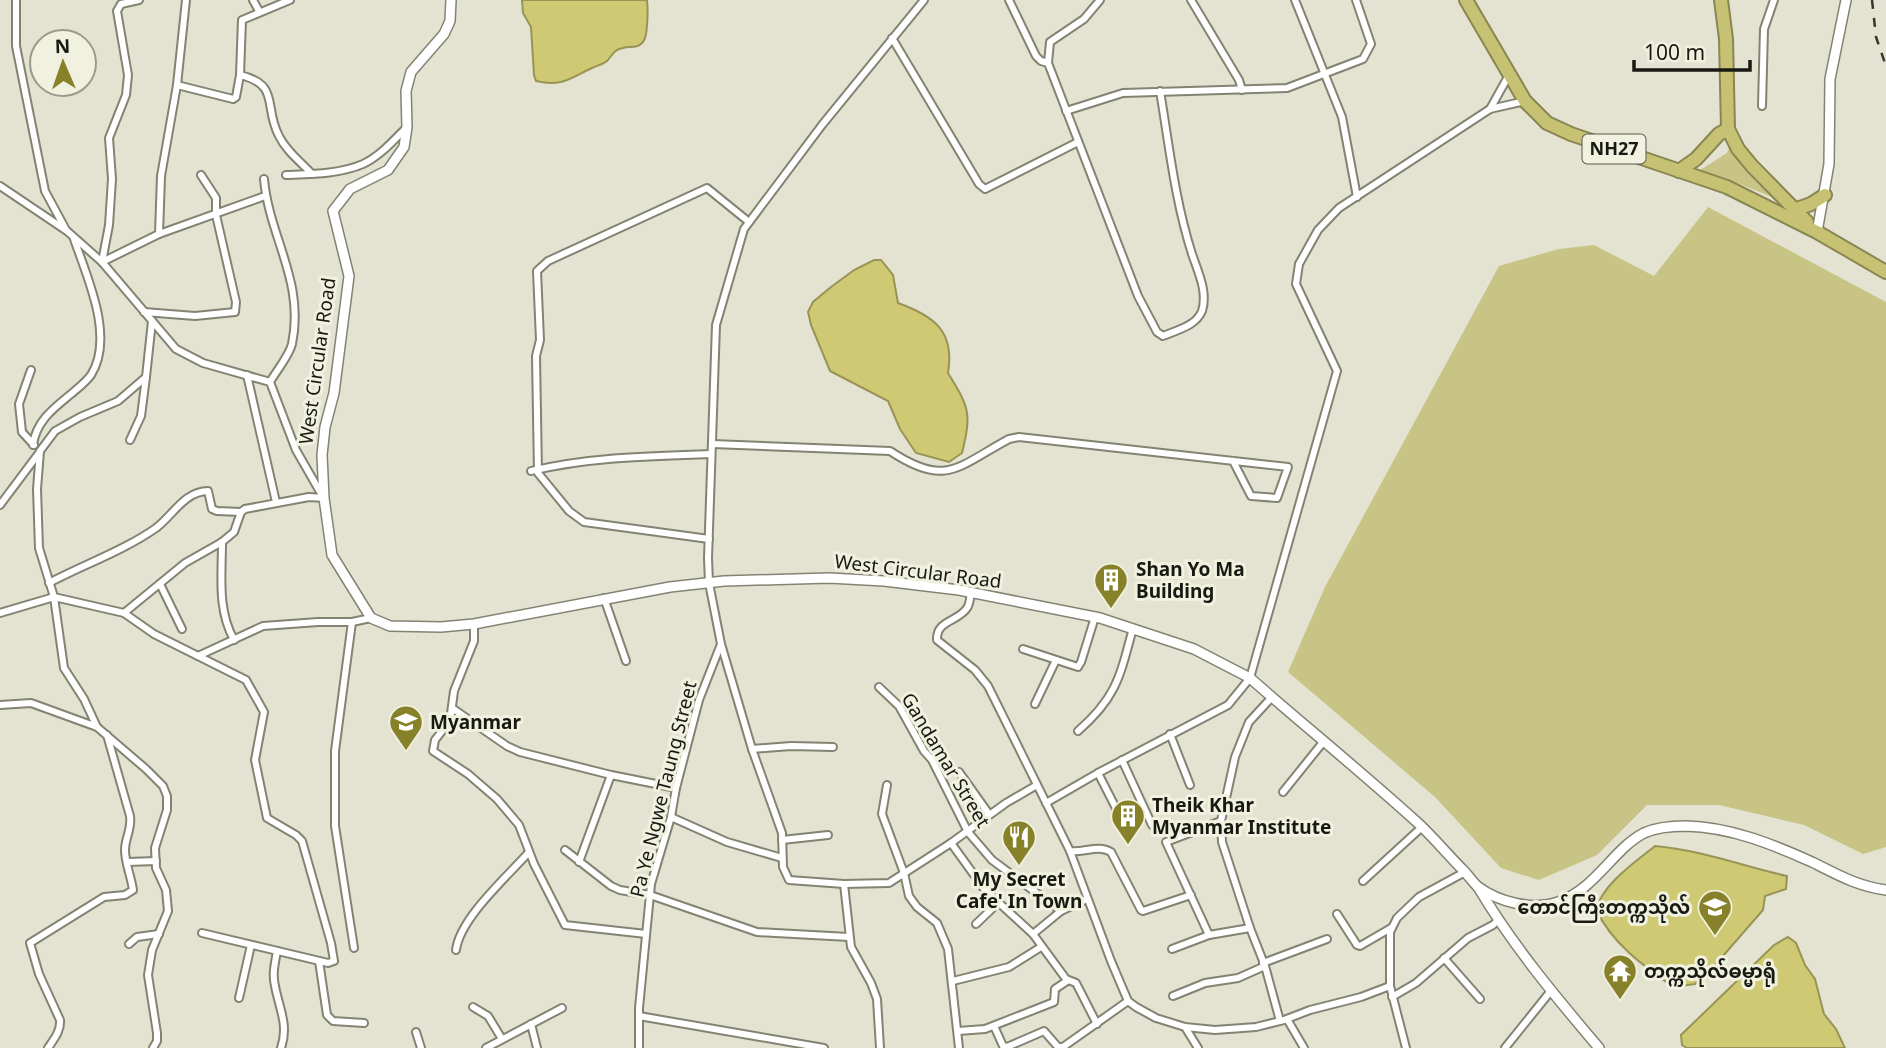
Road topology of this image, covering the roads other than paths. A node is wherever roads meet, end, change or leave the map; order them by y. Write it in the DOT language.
graph roads {
  1 [pos="16,0"];
  2 [pos="139,0"];
  3 [pos="186,0"];
  4 [pos="253,0"];
  5 [pos="290,0"];
  6 [pos="451,0"];
  7 [pos="924,0"];
  8 [pos="1009,0"];
  9 [pos="1100,0"];
  10 [pos="1191,0"];
  11 [pos="1295,0"];
  12 [pos="1356,0"];
  13 [pos="1466,0"];
  14 [pos="1720,0"];
  15 [pos="1774,0"];
  16 [pos="1846,0"];
  17 [pos="120,2"];
  18 [pos="259,11"];
  19 [pos="892,38"];
  20 [pos="1048,63"];
  21 [pos="1326,72"];
  22 [pos="240,75"];
  23 [pos="1509,75"];
  24 [pos="177,85"];
  25 [pos="1242,90"];
  26 [pos="1160,91"];
  27 [pos="1525,101"];
  28 [pos="1762,106"];
  29 [pos="1490,109"];
  30 [pos="1066,111"];
  31 [pos="407,127"];
  32 [pos="1728,130"];
  33 [pos="1078,142"];
  34 [pos="1679,171"];
  35 [pos="313,174"];
  36 [pos="201,175"];
  37 [pos="286,175"];
  38 [pos="264,179"];
  39 [pos="0,186"];
  40 [pos="1825,195"];
  41 [pos="265,196"];
  42 [pos="1357,197"];
  43 [pos="1794,210"];
  44 [pos="216,215"];
  45 [pos="749,222"];
  46 [pos="67,231"];
  47 [pos="1817,232"];
  48 [pos="159,234"];
  49 [pos="73,237"];
  50 [pos="102,262"];
  51 [pos="1886,272"];
  52 [pos="144,312"];
  53 [pos="152,321"];
  54 [pos="32,370"];
  55 [pos="247,375"];
  56 [pos="146,377"];
  57 [pos="270,382"];
  58 [pos="130,440"];
  59 [pos="33,444"];
  60 [pos="712,444"];
  61 [pos="40,451"];
  62 [pos="711,454"];
  63 [pos="1233,461"];
  64 [pos="534,470"];
  65 [pos="324,498"];
  66 [pos="276,502"];
  67 [pos="0,505"];
  68 [pos="241,512"];
  69 [pos="709,539"];
  70 [pos="222,542"];
  71 [pos="50,583"];
  72 [pos="709,583"];
  73 [pos="160,584"];
  74 [pos="971,592"];
  75 [pos="54,597"];
  76 [pos="604,598"];
  77 [pos="0,613"];
  78 [pos="124,613"];
  79 [pos="1095,617"];
  80 [pos="371,618"];
  81 [pos="352,622"];
  82 [pos="474,624"];
  83 [pos="1133,628"];
  84 [pos="182,629"];
  85 [pos="234,640"];
  86 [pos="721,644"];
  87 [pos="1023,649"];
  88 [pos="198,657"];
  89 [pos="1056,660"];
  90 [pos="626,661"];
  91 [pos="1250,678"];
  92 [pos="879,687"];
  93 [pos="1272,697"];
  94 [pos="1035,704"];
  95 [pos="0,705"];
  96 [pos="452,708"];
  97 [pos="97,727"];
  98 [pos="1078,731"];
  99 [pos="106,733"];
  100 [pos="1170,734"];
  101 [pos="1324,741"];
  102 [pos="833,747"];
  103 [pos="752,749"];
  104 [pos="1122,760"];
  105 [pos="959,772"];
  106 [pos="1098,773"];
  107 [pos="611,775"];
  108 [pos="887,785"];
  109 [pos="1037,785"];
  110 [pos="1191,785"];
  111 [pos="676,788"];
  112 [pos="1283,792"];
  113 [pos="1046,803"];
  114 [pos="989,814"];
  115 [pos="671,817"];
  116 [pos="1122,820"];
  117 [pos="1221,821"];
  118 [pos="1152,825"];
  119 [pos="1422,827"];
  120 [pos="968,832"];
  121 [pos="828,835"];
  122 [pos="782,840"];
  123 [pos="951,843"];
  124 [pos="565,850"];
  125 [pos="529,852"];
  126 [pos="1070,852"];
  127 [pos="782,858"];
  128 [pos="156,861"];
  129 [pos="127,862"];
  130 [pos="579,862"];
  131 [pos="1465,872"];
  132 [pos="904,873"];
  133 [pos="1363,881"];
  134 [pos="844,884"];
  135 [pos="1477,886"];
  136 [pos="1886,890"];
  137 [pos="650,895"];
  138 [pos="1191,895"];
  139 [pos="1087,899"];
  140 [pos="999,902"];
  141 [pos="1513,903"];
  142 [pos="1061,911"];
  143 [pos="1336,914"];
  144 [pos="1498,920"];
  145 [pos="976,924"];
  146 [pos="1250,928"];
  147 [pos="1391,928"];
  148 [pos="202,933"];
  149 [pos="159,934"];
  150 [pos="646,934"];
  151 [pos="1033,934"];
  152 [pos="1209,935"];
  153 [pos="849,937"];
  154 [pos="1327,939"];
  155 [pos="129,944"];
  156 [pos="251,945"];
  157 [pos="1041,947"];
  158 [pos="354,948"];
  159 [pos="1172,949"];
  160 [pos="456,950"];
  161 [pos="277,951"];
  162 [pos="1444,958"];
  163 [pos="319,961"];
  164 [pos="1264,964"];
  165 [pos="953,981"];
  166 [pos="1067,981"];
  167 [pos="1390,986"];
  168 [pos="1550,992"];
  169 [pos="1173,996"];
  170 [pos="1392,997"];
  171 [pos="239,998"];
  172 [pos="1480,999"];
  173 [pos="1128,1001"];
  174 [pos="472,1007"];
  175 [pos="562,1008"];
  176 [pos="639,1016"];
  177 [pos="1284,1020"];
  178 [pos="364,1023"];
  179 [pos="531,1024"];
  180 [pos="1097,1024"];
  181 [pos="994,1026"];
  182 [pos="1185,1027"];
  183 [pos="957,1031"];
  184 [pos="416,1032"];
  185 [pos="502,1039"];
  186 [pos="48,1048"];
  187 [pos="153,1048"];
  188 [pos="281,1048"];
  189 [pos="421,1048"];
  190 [pos="486,1048"];
  191 [pos="537,1048"];
  192 [pos="639,1048"];
  193 [pos="824,1048"];
  194 [pos="880,1048"];
  195 [pos="959,1048"];
  196 [pos="1198,1048"];
  197 [pos="1304,1048"];
  198 [pos="1406,1048"];
  199 [pos="1505,1048"];
  200 [pos="1599,1048"];
  1 -- 46 [label="street"];
  2 -- 17 [label="street"];
  3 -- 24 [label="street"];
  4 -- 18 [label="street"];
  5 -- 18 [label="street"];
  6 -- 31 [label="street, West Circular Road"];
  7 -- 19 [label="street"];
  8 -- 20 [label="street"];
  9 -- 20 [label="street"];
  10 -- 25 [label="street"];
  11 -- 21 [label="street"];
  12 -- 21 [label="street"];
  13 -- 23 [label="highway, NH27"];
  14 -- 32 [label="highway"];
  15 -- 28 [label="street"];
  16 -- 40 [label="street"];
  17 -- 50 [label="street"];
  18 -- 22 [label="street"];
  19 -- 33 [label="street"];
  19 -- 45 [label="street"];
  20 -- 30 [label="street"];
  21 -- 25 [label="street"];
  21 -- 42 [label="street"];
  22 -- 24 [label="street"];
  22 -- 35 [label="street"];
  23 -- 27 [label="highway, NH27"];
  23 -- 29 [label="street"];
  24 -- 48 [label="street"];
  25 -- 26 [label="street"];
  26 -- 30 [label="street"];
  26 -- 33 [label="street"];
  27 -- 29 [label="street"];
  27 -- 34 [label="highway, NH27"];
  29 -- 42 [label="street"];
  30 -- 33 [label="street"];
  31 -- 35 [label="street"];
  31 -- 65 [label="street, West Circular Road"];
  32 -- 34 [label="highway"];
  32 -- 43 [label="highway, NH27"];
  34 -- 47 [label="highway, NH27"];
  35 -- 37 [label="street"];
  36 -- 44 [label="street"];
  38 -- 41 [label="street"];
  39 -- 46 [label="street"];
  40 -- 43 [label="highway"];
  40 -- 47 [label="street"];
  41 -- 44 [label="street"];
  41 -- 57 [label="street"];
  42 -- 91 [label="street"];
  43 -- 47 [label="highway, NH27"];
  44 -- 48 [label="street"];
  44 -- 52 [label="street"];
  45 -- 60 [label="street"];
  45 -- 64 [label="street"];
  46 -- 49 [label="street"];
  47 -- 51 [label="highway, NH27"];
  48 -- 50 [label="street"];
  49 -- 50 [label="street"];
  49 -- 59 [label="street"];
  50 -- 52 [label="street"];
  52 -- 53 [label="street"];
  53 -- 55 [label="street"];
  53 -- 56 [label="street"];
  54 -- 59 [label="street"];
  55 -- 57 [label="street"];
  55 -- 66 [label="street"];
  56 -- 58 [label="street"];
  56 -- 61 [label="street"];
  57 -- 65 [label="street"];
  59 -- 61 [label="street"];
  60 -- 62 [label="street"];
  60 -- 63 [label="street"];
  61 -- 67 [label="street"];
  61 -- 71 [label="street"];
  62 -- 64 [label="street"];
  62 -- 69 [label="street"];
  63 -- 63 [label="street"];
  64 -- 69 [label="street"];
  65 -- 66 [label="street"];
  65 -- 80 [label="street, West Circular Road"];
  66 -- 68 [label="street"];
  68 -- 70 [label="street"];
  68 -- 71 [label="street"];
  69 -- 72 [label="street"];
  70 -- 73 [label="street"];
  70 -- 85 [label="street"];
  71 -- 75 [label="street"];
  72 -- 74 [label="street, West Circular Road"];
  72 -- 76 [label="street, West Circular Road"];
  72 -- 86 [label="street"];
  73 -- 78 [label="street"];
  73 -- 84 [label="street"];
  74 -- 79 [label="street, West Circular Road"];
  74 -- 109 [label="street"];
  75 -- 77 [label="street"];
  75 -- 78 [label="street"];
  75 -- 97 [label="street"];
  76 -- 82 [label="street, West Circular Road"];
  76 -- 90 [label="street"];
  78 -- 88 [label="street"];
  79 -- 83 [label="street, West Circular Road"];
  79 -- 89 [label="street"];
  80 -- 81 [label="street"];
  80 -- 82 [label="street, West Circular Road"];
  81 -- 85 [label="street"];
  81 -- 158 [label="street"];
  82 -- 96 [label="street"];
  83 -- 91 [label="street, West Circular Road"];
  83 -- 98 [label="street"];
  85 -- 88 [label="street"];
  86 -- 103 [label="street"];
  86 -- 111 [label="street, Pa Ye Ngwe Taung Street"];
  87 -- 89 [label="street"];
  88 -- 163 [label="street"];
  89 -- 94 [label="street"];
  91 -- 93 [label="street, West Circular Road"];
  91 -- 100 [label="street"];
  92 -- 120 [label="street, Gandamar Street"];
  93 -- 101 [label="street, West Circular Road"];
  93 -- 117 [label="street"];
  95 -- 97 [label="street"];
  96 -- 107 [label="street"];
  96 -- 125 [label="street"];
  97 -- 99 [label="street"];
  99 -- 128 [label="street"];
  99 -- 129 [label="street"];
  100 -- 104 [label="street"];
  100 -- 110 [label="street"];
  101 -- 112 [label="street"];
  101 -- 119 [label="street, West Circular Road"];
  102 -- 103 [label="street"];
  103 -- 122 [label="street"];
  104 -- 106 [label="street"];
  104 -- 118 [label="street"];
  105 -- 114 [label="street"];
  106 -- 113 [label="street"];
  106 -- 116 [label="street"];
  107 -- 111 [label="street"];
  107 -- 130 [label="street"];
  108 -- 132 [label="street"];
  109 -- 113 [label="street"];
  109 -- 114 [label="street"];
  111 -- 115 [label="street, Pa Ye Ngwe Taung Street"];
  113 -- 126 [label="street"];
  114 -- 120 [label="street"];
  115 -- 127 [label="street"];
  115 -- 137 [label="street, Pa Ye Ngwe Taung Street"];
  117 -- 138 [label="street"];
  117 -- 146 [label="street"];
  119 -- 131 [label="street, West Circular Road"];
  119 -- 133 [label="street"];
  120 -- 123 [label="street"];
  120 -- 142 [label="street, Gandamar Street"];
  121 -- 122 [label="street"];
  122 -- 127 [label="street"];
  123 -- 132 [label="street"];
  123 -- 140 [label="street"];
  124 -- 130 [label="street"];
  125 -- 150 [label="street"];
  125 -- 160 [label="street"];
  126 -- 138 [label="street"];
  126 -- 139 [label="street"];
  127 -- 134 [label="street"];
  128 -- 129 [label="street"];
  128 -- 149 [label="street"];
  129 -- 186 [label="street"];
  130 -- 137 [label="street"];
  131 -- 135 [label="street, West Circular Road"];
  131 -- 147 [label="street"];
  132 -- 134 [label="street"];
  132 -- 165 [label="street"];
  134 -- 153 [label="street"];
  135 -- 141 [label="street, West Circular Road"];
  135 -- 144 [label="street"];
  136 -- 141 [label="street, West Circular Road"];
  137 -- 150 [label="street, Pa Ye Ngwe Taung Street"];
  137 -- 153 [label="street"];
  138 -- 152 [label="street"];
  139 -- 142 [label="street"];
  139 -- 173 [label="street"];
  140 -- 145 [label="street"];
  140 -- 151 [label="street"];
  141 -- 144 [label="street"];
  142 -- 151 [label="street"];
  143 -- 147 [label="street"];
  144 -- 162 [label="street"];
  144 -- 168 [label="street"];
  146 -- 152 [label="street"];
  146 -- 164 [label="street"];
  147 -- 167 [label="street"];
  148 -- 156 [label="street"];
  149 -- 155 [label="street"];
  149 -- 187 [label="street"];
  150 -- 176 [label="street, Pa Ye Ngwe Taung Street"];
  151 -- 157 [label="street"];
  152 -- 159 [label="street"];
  153 -- 194 [label="street"];
  154 -- 164 [label="street"];
  156 -- 161 [label="street"];
  156 -- 171 [label="street"];
  157 -- 165 [label="street"];
  157 -- 166 [label="street"];
  161 -- 163 [label="street"];
  161 -- 188 [label="street"];
  162 -- 170 [label="street"];
  162 -- 172 [label="street"];
  163 -- 178 [label="street"];
  164 -- 169 [label="street"];
  164 -- 177 [label="street"];
  165 -- 183 [label="street"];
  166 -- 180 [label="street"];
  166 -- 181 [label="street"];
  167 -- 170 [label="street"];
  167 -- 177 [label="street"];
  168 -- 199 [label="street"];
  168 -- 200 [label="street"];
  170 -- 198 [label="street"];
  173 -- 180 [label="street"];
  173 -- 182 [label="street"];
  174 -- 185 [label="street"];
  175 -- 179 [label="street"];
  176 -- 192 [label="street, Pa Ye Ngwe Taung Street"];
  176 -- 193 [label="street"];
  177 -- 182 [label="street"];
  177 -- 197 [label="street"];
  179 -- 185 [label="street"];
  179 -- 191 [label="street"];
  180 -- 181 [label="street"];
  181 -- 183 [label="street"];
  182 -- 196 [label="street"];
  183 -- 195 [label="street"];
  184 -- 189 [label="street"];
  185 -- 190 [label="street"];
}
